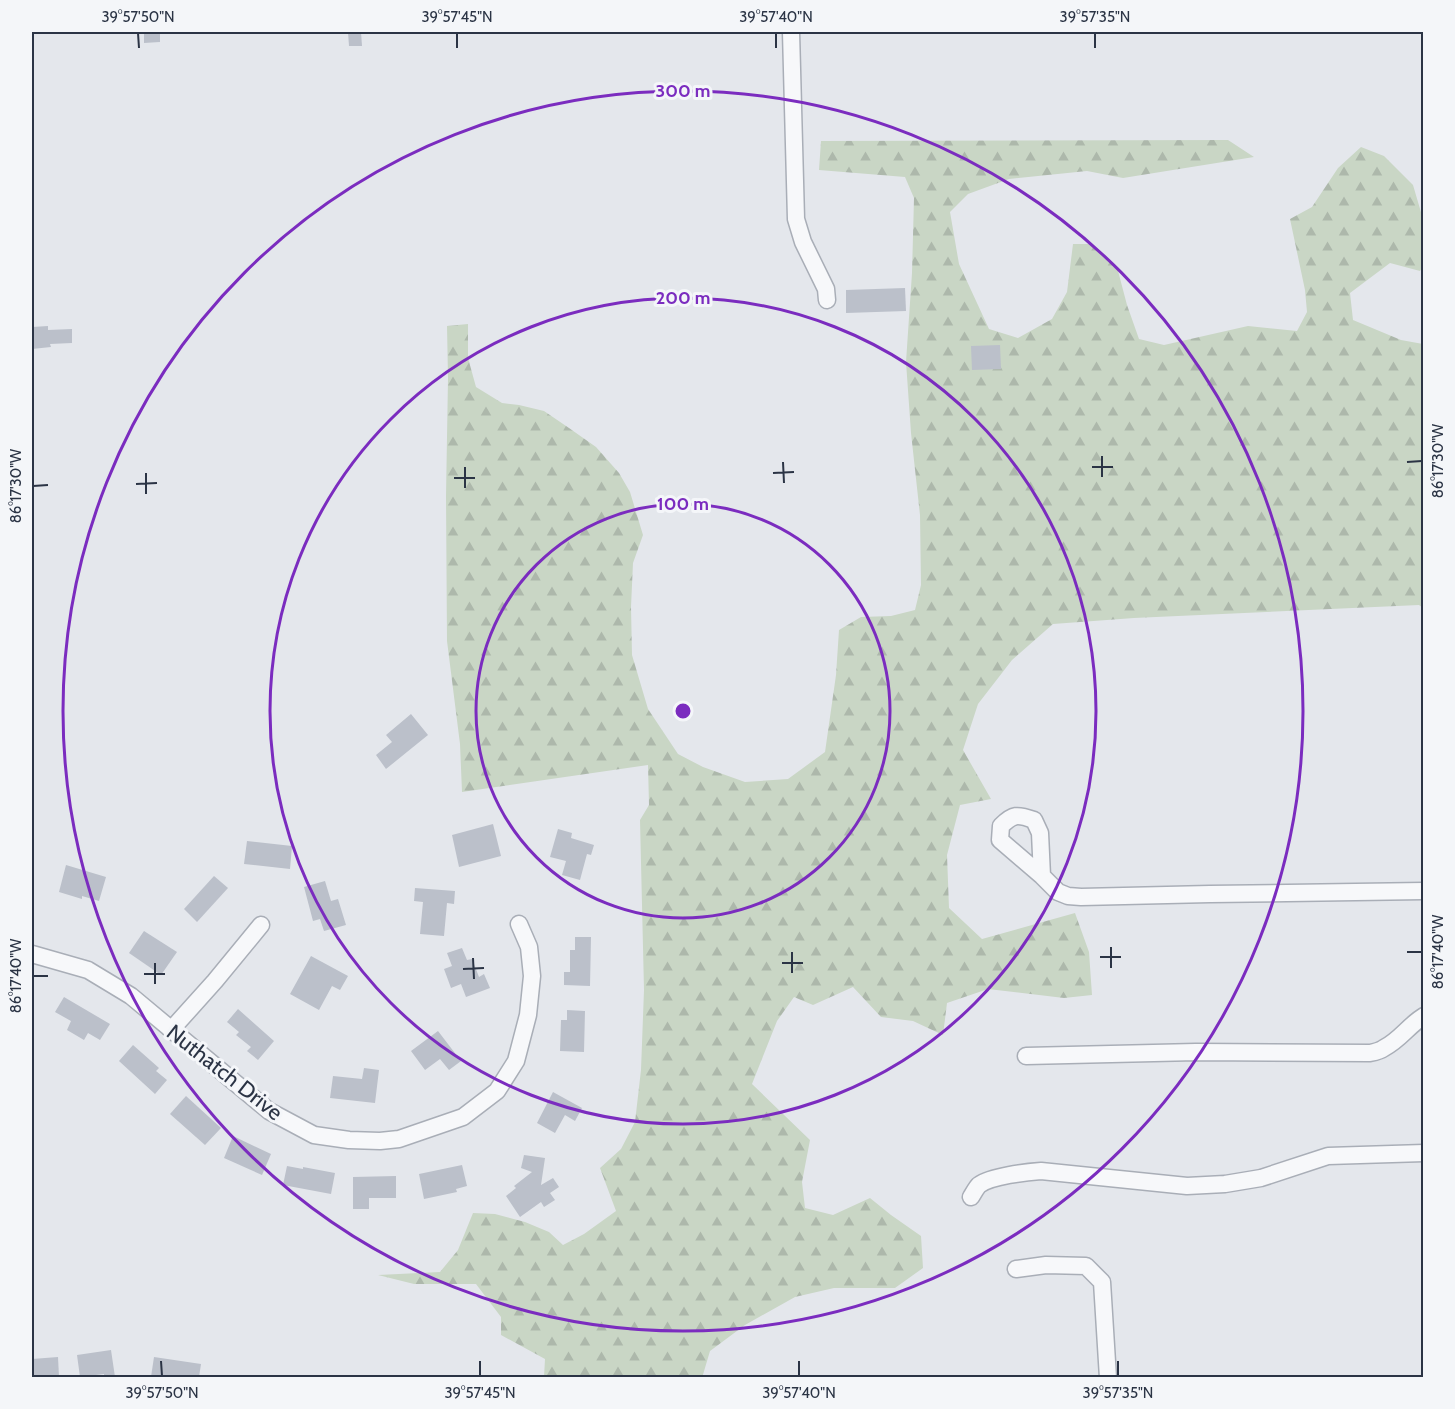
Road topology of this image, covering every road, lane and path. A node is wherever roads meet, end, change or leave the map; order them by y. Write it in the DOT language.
graph roads {
  1 [pos="791,32"];
  2 [pos="827,300"];
  3 [pos="1042,876"];
  4 [pos="1424,891"];
  5 [pos="519,924"];
  6 [pos="261,925"];
  7 [pos="32,954"];
  8 [pos="1424,1016"];
  9 [pos="171,1030"];
  10 [pos="1026,1056"];
  11 [pos="1424,1153"];
  12 [pos="971,1197"];
  13 [pos="1016,1269"];
  14 [pos="1108,1377"];
  1 -- 2 [label="street"];
  3 -- 4 [label="street"];
  5 -- 9 [label="street, Nuthatch Drive"];
  6 -- 9 [label="street"];
  7 -- 9 [label="street, Nuthatch Drive"];
  8 -- 10 [label="street"];
  11 -- 12 [label="street"];
  13 -- 14 [label="street"];
}
